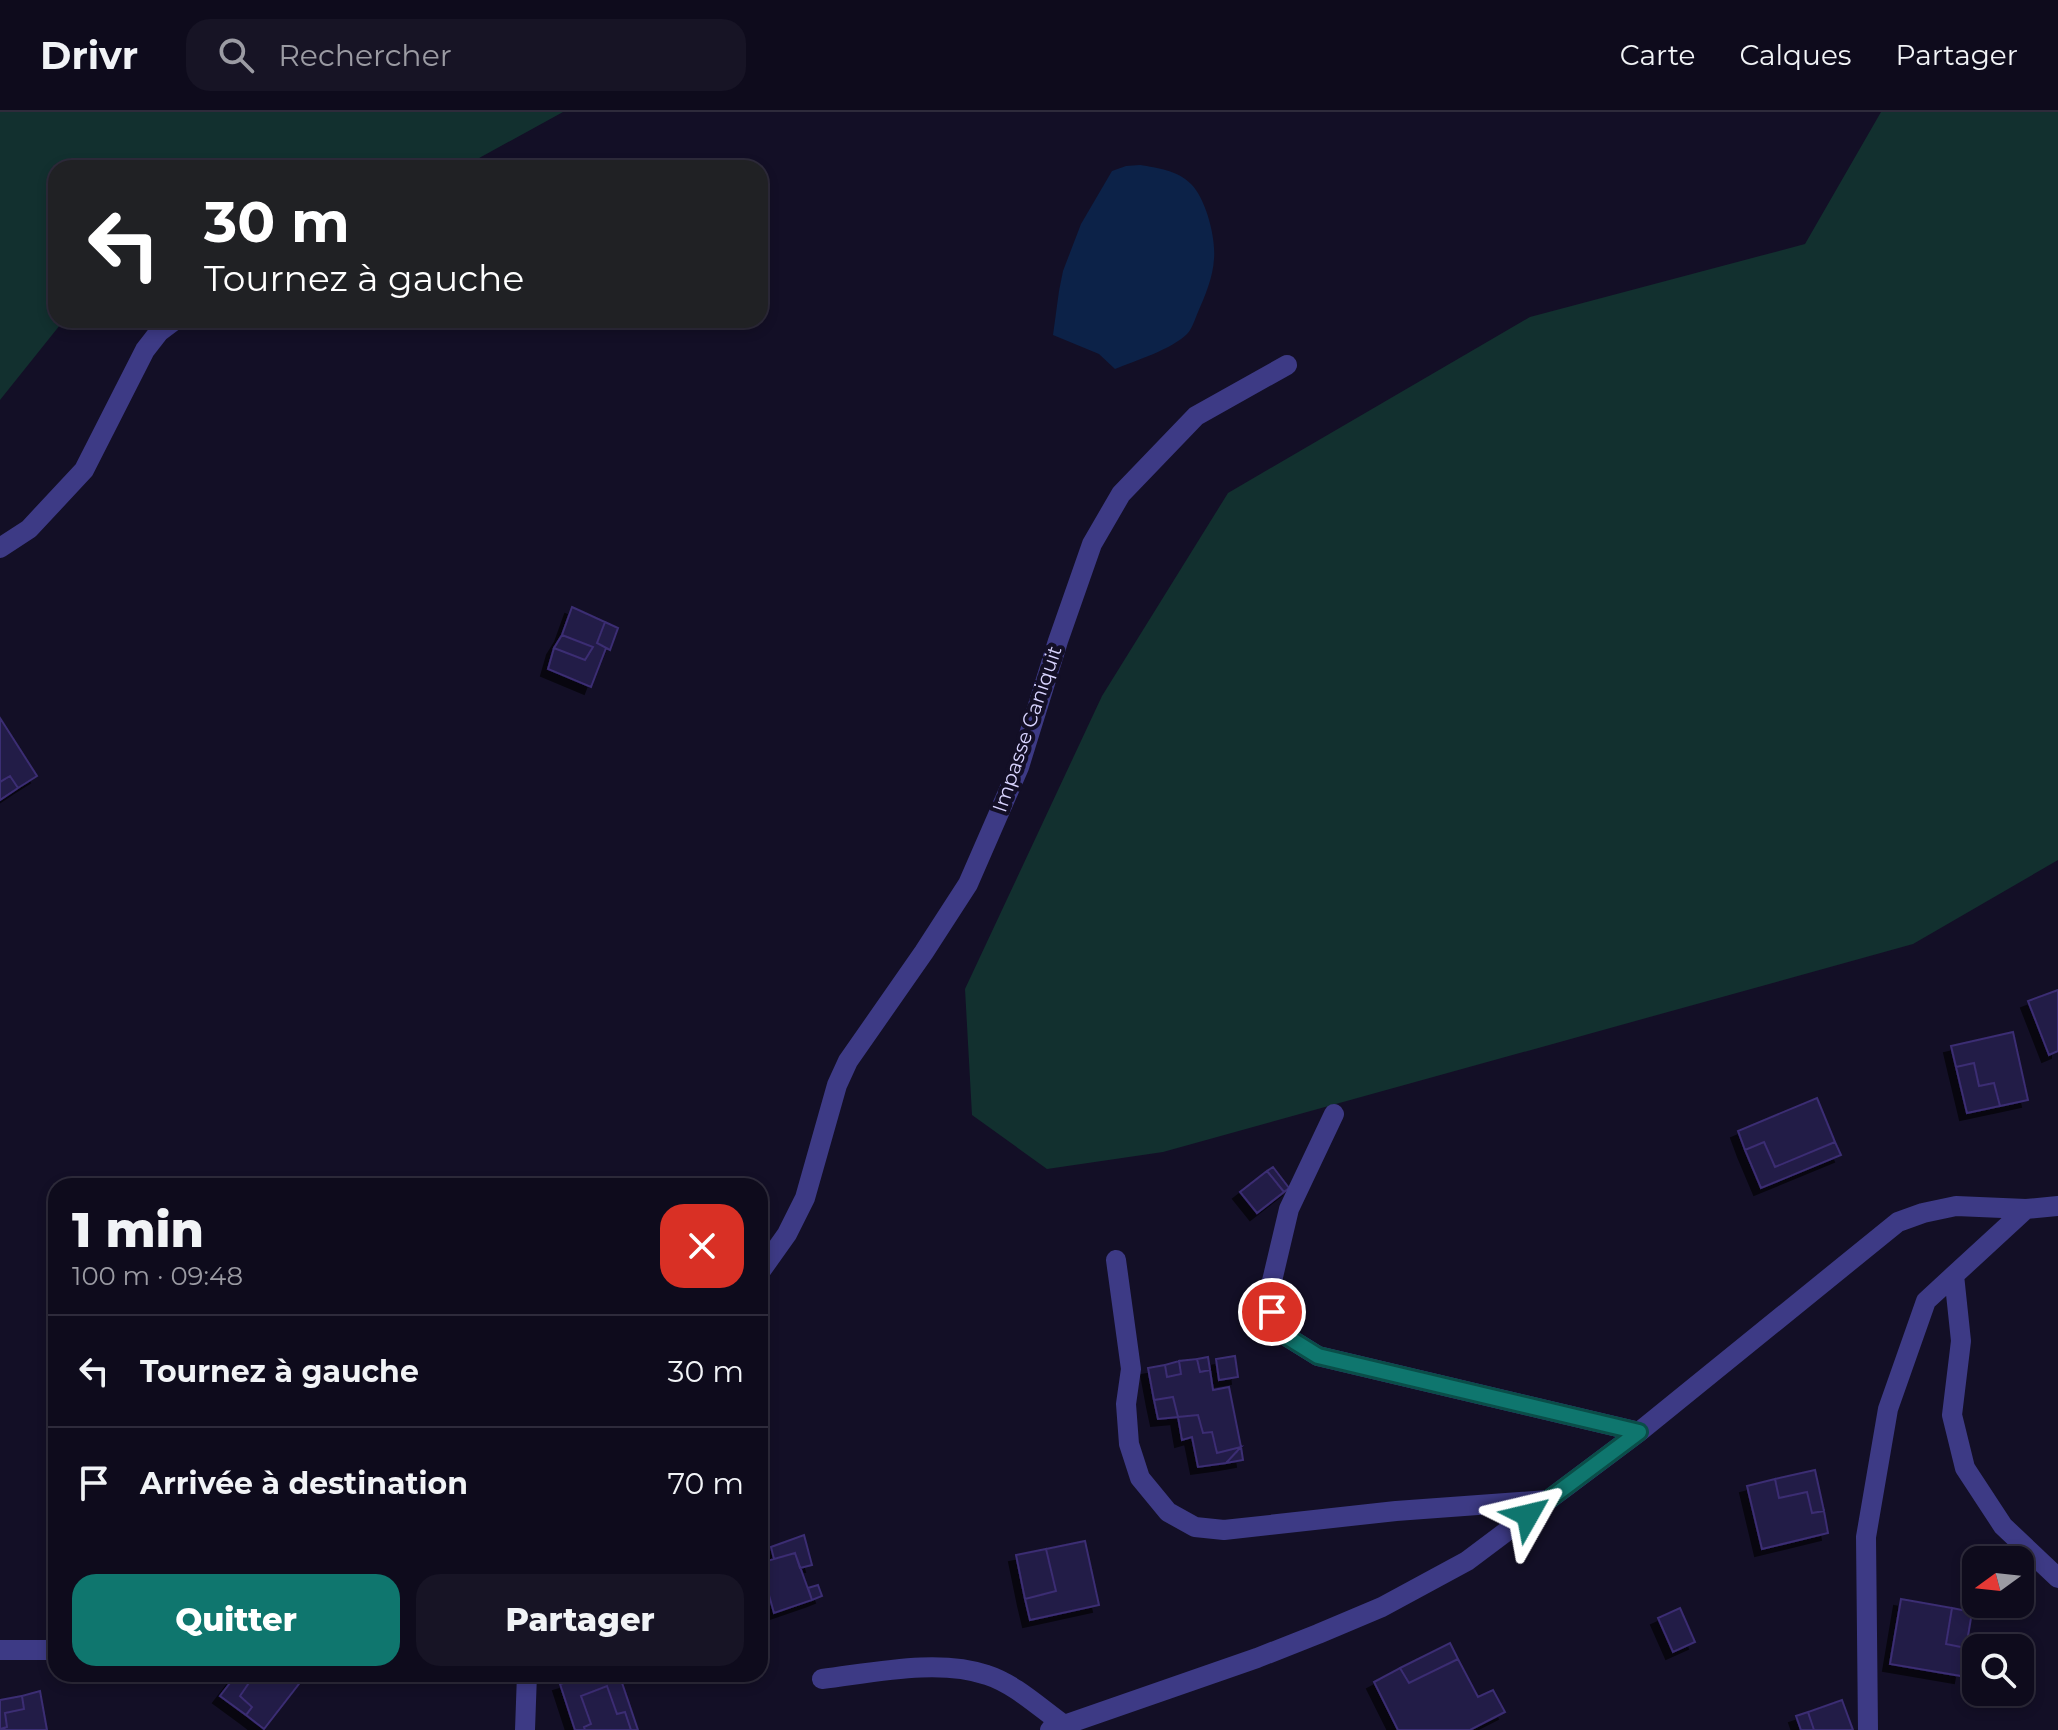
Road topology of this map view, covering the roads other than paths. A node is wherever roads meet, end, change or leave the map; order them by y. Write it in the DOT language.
graph roads {
  1 [pos="164,328"];
  2 [pos="1287,365"];
  3 [pos="0,548"];
  4 [pos="1334,1114"];
  5 [pos="2058,1206"];
  6 [pos="2026,1209"];
  7 [pos="1116,1260"];
  8 [pos="768,1261"];
  9 [pos="1954,1275"];
  10 [pos="1639,1432"];
  11 [pos="1548,1500"];
  12 [pos="2058,1578"];
  13 [pos="0,1650"];
  14 [pos="48,1650"];
  15 [pos="822,1679"];
  16 [pos="527,1682"];
  17 [pos="1057,1727"];
  18 [pos="525,1730"];
  19 [pos="1868,1730"];
  1 -- 3 [label="street"];
  2 -- 8 [label="street, Impasse Caniquit"];
  4 -- 10 [label="street"];
  5 -- 6 [label="street"];
  6 -- 9 [label="street"];
  6 -- 10 [label="street"];
  7 -- 11 [label="street"];
  9 -- 12 [label="street"];
  9 -- 19 [label="street"];
  10 -- 11 [label="street"];
  11 -- 17 [label="street"];
  13 -- 14 [label="street"];
  15 -- 17 [label="street"];
  16 -- 18 [label="street"];
}
